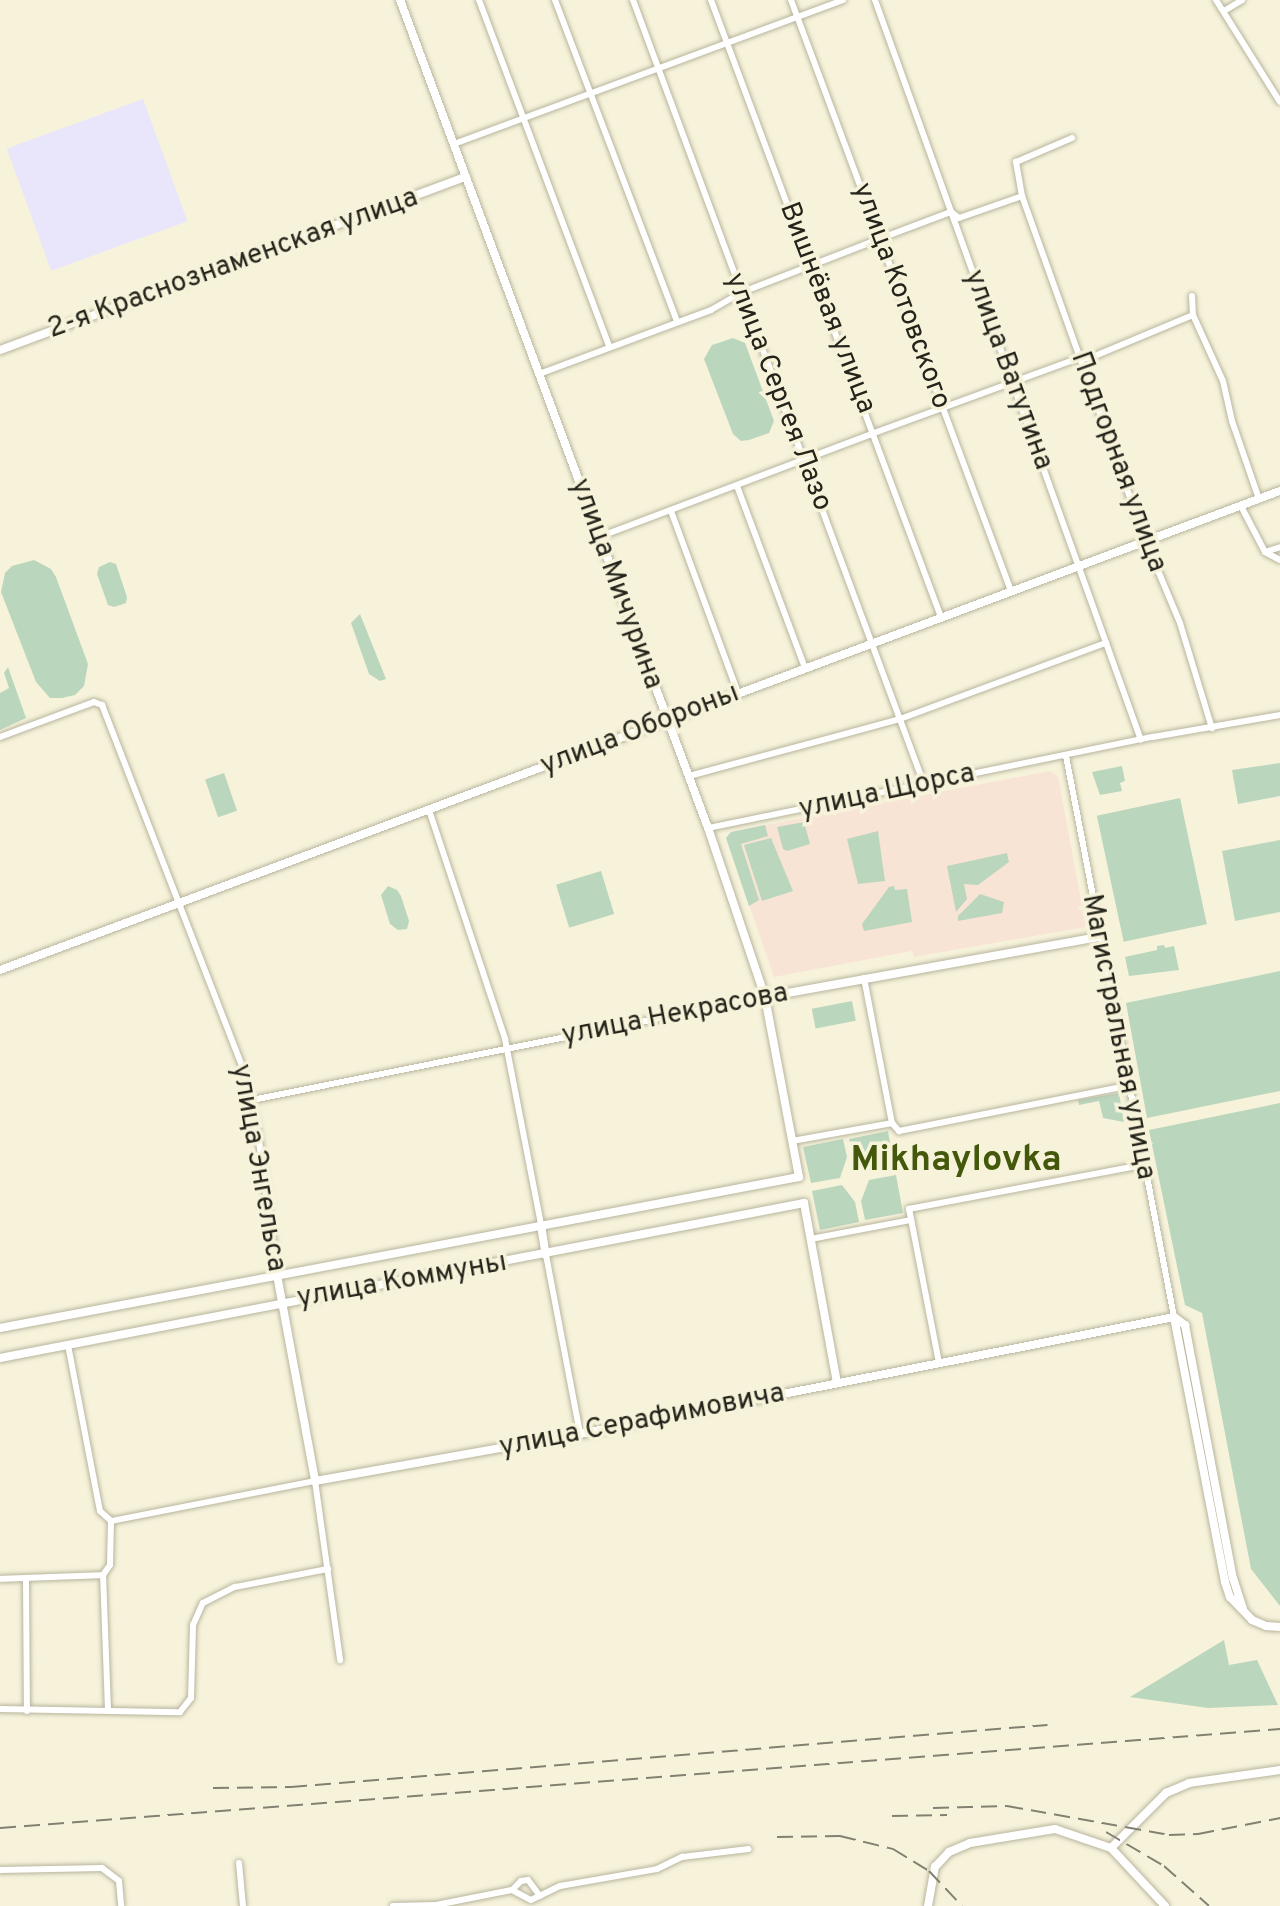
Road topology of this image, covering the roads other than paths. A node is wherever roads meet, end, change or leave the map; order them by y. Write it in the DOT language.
graph roads {
  1 [pos="400,0"];
  2 [pos="479,0"];
  3 [pos="555,0"];
  4 [pos="633,0"];
  5 [pos="711,0"];
  6 [pos="791,0"];
  7 [pos="843,0"];
  8 [pos="875,0"];
  9 [pos="1216,0"];
  10 [pos="1242,0"];
  11 [pos="1224,11"];
  12 [pos="798,17"];
  13 [pos="727,43"];
  14 [pos="659,69"];
  15 [pos="592,94"];
  16 [pos="1280,102"];
  17 [pos="524,118"];
  18 [pos="1072,138"];
  19 [pos="454,144"];
  20 [pos="466,177"];
  21 [pos="1022,196"];
  22 [pos="951,212"];
  23 [pos="879,239"];
  24 [pos="810,266"];
  25 [pos="740,293"];
  26 [pos="1192,296"];
  27 [pos="1193,315"];
  28 [pos="677,322"];
  29 [pos="609,346"];
  30 [pos="0,350"];
  31 [pos="1080,360"];
  32 [pos="539,374"];
  33 [pos="1013,383"];
  34 [pos="942,408"];
  35 [pos="874,433"];
  36 [pos="805,459"];
  37 [pos="737,486"];
  38 [pos="1280,491"];
  39 [pos="1259,499"];
  40 [pos="1241,506"];
  41 [pos="671,511"];
  42 [pos="599,537"];
  43 [pos="1146,542"];
  44 [pos="1280,547"];
  45 [pos="1265,552"];
  46 [pos="1280,560"];
  47 [pos="1080,566"];
  48 [pos="1011,591"];
  49 [pos="941,617"];
  50 [pos="872,643"];
  51 [pos="1106,643"];
  52 [pos="805,668"];
  53 [pos="738,693"];
  54 [pos="1280,715"];
  55 [pos="900,719"];
  56 [pos="667,720"];
  57 [pos="1212,728"];
  58 [pos="0,737"];
  59 [pos="1141,740"];
  60 [pos="1066,756"];
  61 [pos="689,776"];
  62 [pos="924,784"];
  63 [pos="429,810"];
  64 [pos="708,828"];
  65 [pos="179,904"];
  66 [pos="1099,937"];
  67 [pos="0,969"];
  68 [pos="864,978"];
  69 [pos="765,997"];
  70 [pos="508,1048"];
  71 [pos="1127,1086"];
  72 [pos="252,1100"];
  73 [pos="892,1123"];
  74 [pos="792,1141"];
  75 [pos="1142,1165"];
  76 [pos="799,1177"];
  77 [pos="911,1220"];
  78 [pos="541,1225"];
  79 [pos="811,1239"];
  80 [pos="546,1255"];
  81 [pos="277,1275"];
  82 [pos="282,1303"];
  83 [pos="1174,1317"];
  84 [pos="0,1328"];
  85 [pos="68,1345"];
  86 [pos="0,1358"];
  87 [pos="939,1363"];
  88 [pos="837,1382"];
  89 [pos="580,1434"];
  90 [pos="315,1481"];
  91 [pos="111,1521"];
  92 [pos="328,1569"];
  93 [pos="103,1575"];
  94 [pos="0,1579"];
  95 [pos="26,1580"];
  96 [pos="1280,1627"];
  97 [pos="340,1660"];
  98 [pos="0,1709"];
  99 [pos="108,1710"];
  100 [pos="27,1711"];
  101 [pos="1280,1770"];
  102 [pos="1111,1848"];
  103 [pos="749,1849"];
  104 [pos="239,1863"];
  105 [pos="0,1870"];
  106 [pos="512,1890"];
  107 [pos="540,1896"];
  108 [pos="121,1906"];
  109 [pos="243,1906"];
  110 [pos="393,1906"];
  111 [pos="928,1906"];
  112 [pos="1165,1906"];
  1 -- 19 [label="street, улица Мичурина"];
  2 -- 17 [label="street"];
  3 -- 15 [label="street"];
  4 -- 14 [label="street, улица Сергея Лазо"];
  5 -- 13 [label="street, Вишнёвая улица"];
  6 -- 12 [label="street, улица Котовского"];
  7 -- 12 [label="street"];
  8 -- 22 [label="street, улица Ватутина"];
  9 -- 11 [label="street"];
  10 -- 11 [label="street"];
  11 -- 16 [label="street"];
  12 -- 13 [label="street"];
  12 -- 23 [label="street, улица Котовского"];
  13 -- 14 [label="street"];
  13 -- 24 [label="street, Вишнёвая улица"];
  14 -- 15 [label="street"];
  14 -- 25 [label="street, улица Сергея Лазо"];
  15 -- 17 [label="street"];
  15 -- 28 [label="street"];
  17 -- 19 [label="street"];
  17 -- 29 [label="street"];
  18 -- 21 [label="street, Подгорная улица"];
  19 -- 20 [label="street, улица Мичурина"];
  20 -- 30 [label="street, 2-я Краснознаменская улица"];
  20 -- 32 [label="street, улица Мичурина"];
  21 -- 22 [label="street"];
  21 -- 31 [label="street, Подгорная улица"];
  22 -- 23 [label="street"];
  22 -- 33 [label="street, улица Ватутина"];
  23 -- 24 [label="street"];
  23 -- 34 [label="street, улица Котовского"];
  24 -- 25 [label="street"];
  24 -- 35 [label="street, Вишнёвая улица"];
  25 -- 28 [label="street"];
  25 -- 36 [label="street, улица Сергея Лазо"];
  26 -- 27 [label="street"];
  27 -- 31 [label="street"];
  27 -- 39 [label="street"];
  28 -- 29 [label="street"];
  29 -- 32 [label="street"];
  31 -- 33 [label="street"];
  31 -- 43 [label="street, Подгорная улица"];
  32 -- 42 [label="street, улица Мичурина"];
  33 -- 34 [label="street"];
  33 -- 47 [label="street, улица Ватутина"];
  34 -- 35 [label="street"];
  34 -- 48 [label="street, улица Котовского"];
  35 -- 36 [label="street"];
  35 -- 49 [label="street, Вишнёвая улица"];
  36 -- 37 [label="street"];
  36 -- 50 [label="street, улица Сергея Лазо"];
  37 -- 41 [label="street"];
  37 -- 52 [label="street"];
  38 -- 39 [label="street, улица Обороны"];
  39 -- 40 [label="street, улица Обороны"];
  40 -- 43 [label="street, улица Обороны"];
  40 -- 45 [label="street"];
  41 -- 42 [label="street"];
  41 -- 53 [label="street"];
  42 -- 56 [label="street, улица Мичурина"];
  43 -- 47 [label="street, улица Обороны"];
  43 -- 57 [label="street, Подгорная улица"];
  44 -- 45 [label="street"];
  45 -- 46 [label="street"];
  47 -- 48 [label="street, улица Обороны"];
  47 -- 51 [label="street, улица Ватутина"];
  48 -- 49 [label="street, улица Обороны"];
  49 -- 50 [label="street, улица Обороны"];
  50 -- 52 [label="street, улица Обороны"];
  50 -- 55 [label="street, улица Сергея Лазо"];
  51 -- 55 [label="street"];
  51 -- 59 [label="street, улица Ватутина"];
  52 -- 53 [label="street, улица Обороны"];
  53 -- 56 [label="street, улица Обороны"];
  54 -- 57 [label="street, улица Щорса"];
  55 -- 61 [label="street"];
  55 -- 62 [label="street, улица Сергея Лазо"];
  56 -- 61 [label="street, улица Мичурина"];
  56 -- 63 [label="street, улица Обороны"];
  57 -- 59 [label="street, улица Щорса"];
  58 -- 65 [label="street, улица Энгельса"];
  59 -- 60 [label="street, улица Щорса"];
  60 -- 62 [label="street, улица Щорса"];
  60 -- 66 [label="street, Магистральная улица"];
  61 -- 64 [label="street, улица Мичурина"];
  62 -- 64 [label="street, улица Щорса"];
  63 -- 65 [label="street, улица Обороны"];
  63 -- 70 [label="street"];
  64 -- 69 [label="street, улица Мичурина"];
  65 -- 67 [label="street, улица Обороны"];
  65 -- 72 [label="street, улица Энгельса"];
  66 -- 68 [label="street, улица Некрасова"];
  66 -- 71 [label="street, Магистральная улица"];
  68 -- 69 [label="street, улица Некрасова"];
  68 -- 73 [label="street"];
  69 -- 70 [label="street, улица Некрасова"];
  69 -- 74 [label="street, улица Мичурина"];
  70 -- 72 [label="street, улица Некрасова"];
  70 -- 78 [label="street"];
  71 -- 73 [label="street"];
  71 -- 75 [label="street, Магистральная улица"];
  72 -- 81 [label="street, улица Энгельса"];
  73 -- 74 [label="street"];
  74 -- 76 [label="street, улица Мичурина"];
  75 -- 77 [label="street"];
  75 -- 83 [label="street, Магистральная улица"];
  76 -- 78 [label="street, улица Коммуны"];
  77 -- 79 [label="street"];
  77 -- 87 [label="street"];
  78 -- 80 [label="street"];
  78 -- 81 [label="street, улица Коммуны"];
  79 -- 80 [label="street, улица Коммуны"];
  79 -- 88 [label="street"];
  80 -- 82 [label="street, улица Коммуны"];
  80 -- 89 [label="street"];
  81 -- 82 [label="street, улица Энгельса"];
  81 -- 84 [label="street, улица Коммуны"];
  82 -- 85 [label="street, улица Коммуны"];
  82 -- 90 [label="street, улица Энгельса"];
  83 -- 87 [label="street, улица Серафимовича"];
  83 -- 96 [label="street"];
  85 -- 86 [label="street, улица Коммуны"];
  85 -- 91 [label="street"];
  87 -- 88 [label="street, улица Серафимовича"];
  88 -- 89 [label="street, улица Серафимовича"];
  89 -- 90 [label="street, улица Серафимовича"];
  90 -- 91 [label="street, улица Серафимовича"];
  90 -- 92 [label="street, улица Энгельса"];
  91 -- 93 [label="street"];
  92 -- 97 [label="street, улица Энгельса"];
  92 -- 99 [label="street"];
  93 -- 95 [label="street"];
  93 -- 99 [label="street"];
  94 -- 95 [label="street"];
  95 -- 100 [label="street"];
  98 -- 100 [label="street"];
  99 -- 100 [label="street"];
  101 -- 102 [label="street"];
  102 -- 111 [label="street"];
  102 -- 112 [label="street"];
  103 -- 107 [label="street"];
  104 -- 109 [label="street"];
  105 -- 108 [label="street"];
  106 -- 107 [label="street"];
  106 -- 107 [label="street"];
  106 -- 110 [label="street"];
}
